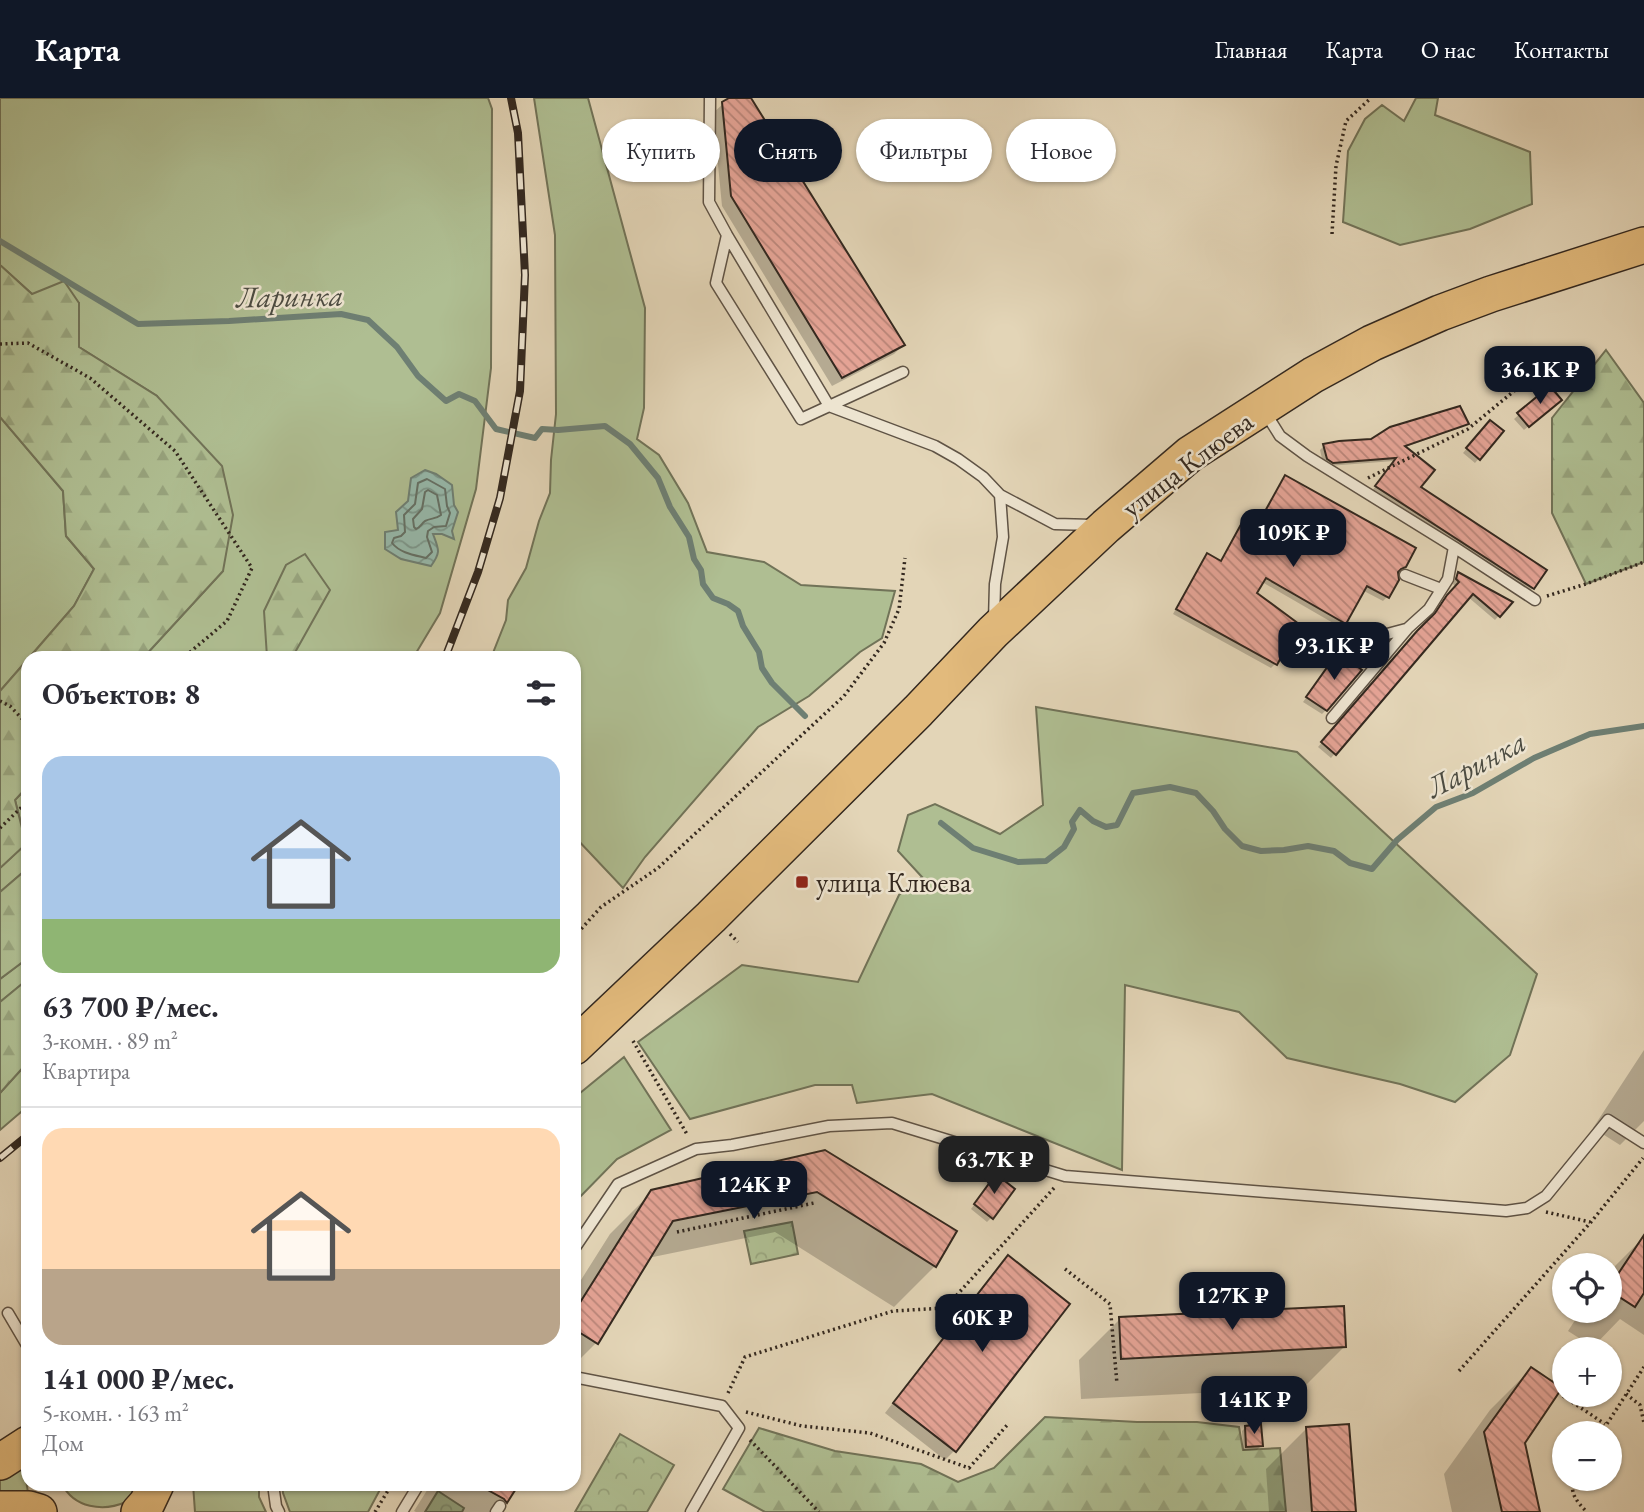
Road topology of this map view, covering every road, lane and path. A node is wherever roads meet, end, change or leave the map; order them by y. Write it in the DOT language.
graph roads {
  1 [pos="710,98"];
  2 [pos="1371,98"];
  3 [pos="1332,234"];
  4 [pos="727,235"];
  5 [pos="1644,245"];
  6 [pos="0,344"];
  7 [pos="1549,362"];
  8 [pos="903,372"];
  9 [pos="829,406"];
  10 [pos="1262,407"];
  11 [pos="1354,485"];
  12 [pos="1000,495"];
  13 [pos="1106,526"];
  14 [pos="1454,547"];
  15 [pos="905,558"];
  16 [pos="1644,562"];
  17 [pos="1405,575"];
  18 [pos="1441,589"];
  19 [pos="1535,600"];
  20 [pos="1408,628"];
  21 [pos="993,632"];
  22 [pos="1298,641"];
  23 [pos="191,651"];
  24 [pos="0,701"];
  25 [pos="21,718"];
  26 [pos="1332,718"];
  27 [pos="21,808"];
  28 [pos="0,828"];
  29 [pos="581,929"];
  30 [pos="581,1040"];
  31 [pos="633,1041"];
  32 [pos="1644,1143"];
  33 [pos="696,1149"];
  34 [pos="1644,1157"];
  35 [pos="1065,1176"];
  36 [pos="814,1203"];
  37 [pos="1527,1208"];
  38 [pos="1591,1223"];
  39 [pos="677,1232"];
  40 [pos="581,1239"];
  41 [pos="1065,1269"];
  42 [pos="8,1313"];
  43 [pos="21,1335"];
  44 [pos="1644,1367"];
  45 [pos="1459,1371"];
  46 [pos="581,1378"];
  47 [pos="1117,1384"];
  48 [pos="1626,1394"];
  49 [pos="722,1406"];
  50 [pos="1579,1407"];
  51 [pos="1600,1421"];
  52 [pos="1609,1421"];
  53 [pos="1009,1423"];
  54 [pos="1644,1423"];
  55 [pos="739,1428"];
  56 [pos="21,1448"];
  57 [pos="0,1462"];
  58 [pos="45,1491"];
  59 [pos="153,1491"];
  60 [pos="274,1491"];
  61 [pos="388,1491"];
  62 [pos="415,1491"];
  63 [pos="1572,1491"];
  64 [pos="0,1509"];
  65 [pos="39,1512"];
  66 [pos="59,1512"];
  67 [pos="139,1512"];
  68 [pos="279,1512"];
  69 [pos="375,1512"];
  70 [pos="402,1512"];
  71 [pos="691,1512"];
  72 [pos="819,1512"];
  73 [pos="1587,1512"];
  1 -- 4 [label="lane"];
  2 -- 3 [label="path"];
  4 -- 9 [label="lane"];
  4 -- 9 [label="lane"];
  5 -- 10 [label="main road, улица Клюева"];
  6 -- 23 [label="path"];
  7 -- 11 [label="path"];
  8 -- 9 [label="lane"];
  9 -- 12 [label="lane"];
  10 -- 11 [label="lane"];
  10 -- 13 [label="main road, улица Клюева"];
  11 -- 14 [label="lane"];
  12 -- 13 [label="lane"];
  12 -- 21 [label="lane"];
  13 -- 21 [label="main road, улица Клюева"];
  14 -- 18 [label="lane"];
  14 -- 19 [label="lane"];
  15 -- 29 [label="path"];
  16 -- 19 [label="path"];
  17 -- 18 [label="lane"];
  18 -- 20 [label="lane"];
  20 -- 22 [label="lane"];
  20 -- 26 [label="lane"];
  21 -- 30 [label="main road, улица Клюева"];
  24 -- 25 [label="path"];
  27 -- 28 [label="path"];
  31 -- 33 [label="path"];
  32 -- 37 [label="lane"];
  33 -- 35 [label="lane"];
  33 -- 40 [label="lane"];
  34 -- 38 [label="path"];
  35 -- 37 [label="lane"];
  35 -- 49 [label="path"];
  36 -- 39 [label="path"];
  37 -- 38 [label="path"];
  38 -- 45 [label="path"];
  41 -- 47 [label="path"];
  42 -- 43 [label="lane"];
  44 -- 48 [label="path"];
  46 -- 49 [label="lane"];
  48 -- 52 [label="path"];
  48 -- 54 [label="path"];
  49 -- 53 [label="path"];
  49 -- 55 [label="lane"];
  50 -- 51 [label="path"];
  55 -- 71 [label="lane"];
  55 -- 72 [label="path"];
  56 -- 57 [label="main road"];
  58 -- 66 [label="main road"];
  59 -- 67 [label="main road"];
  60 -- 68 [label="lane"];
  61 -- 69 [label="path"];
  62 -- 70 [label="lane"];
  63 -- 73 [label="path"];
  64 -- 65 [label="main road"];
}
